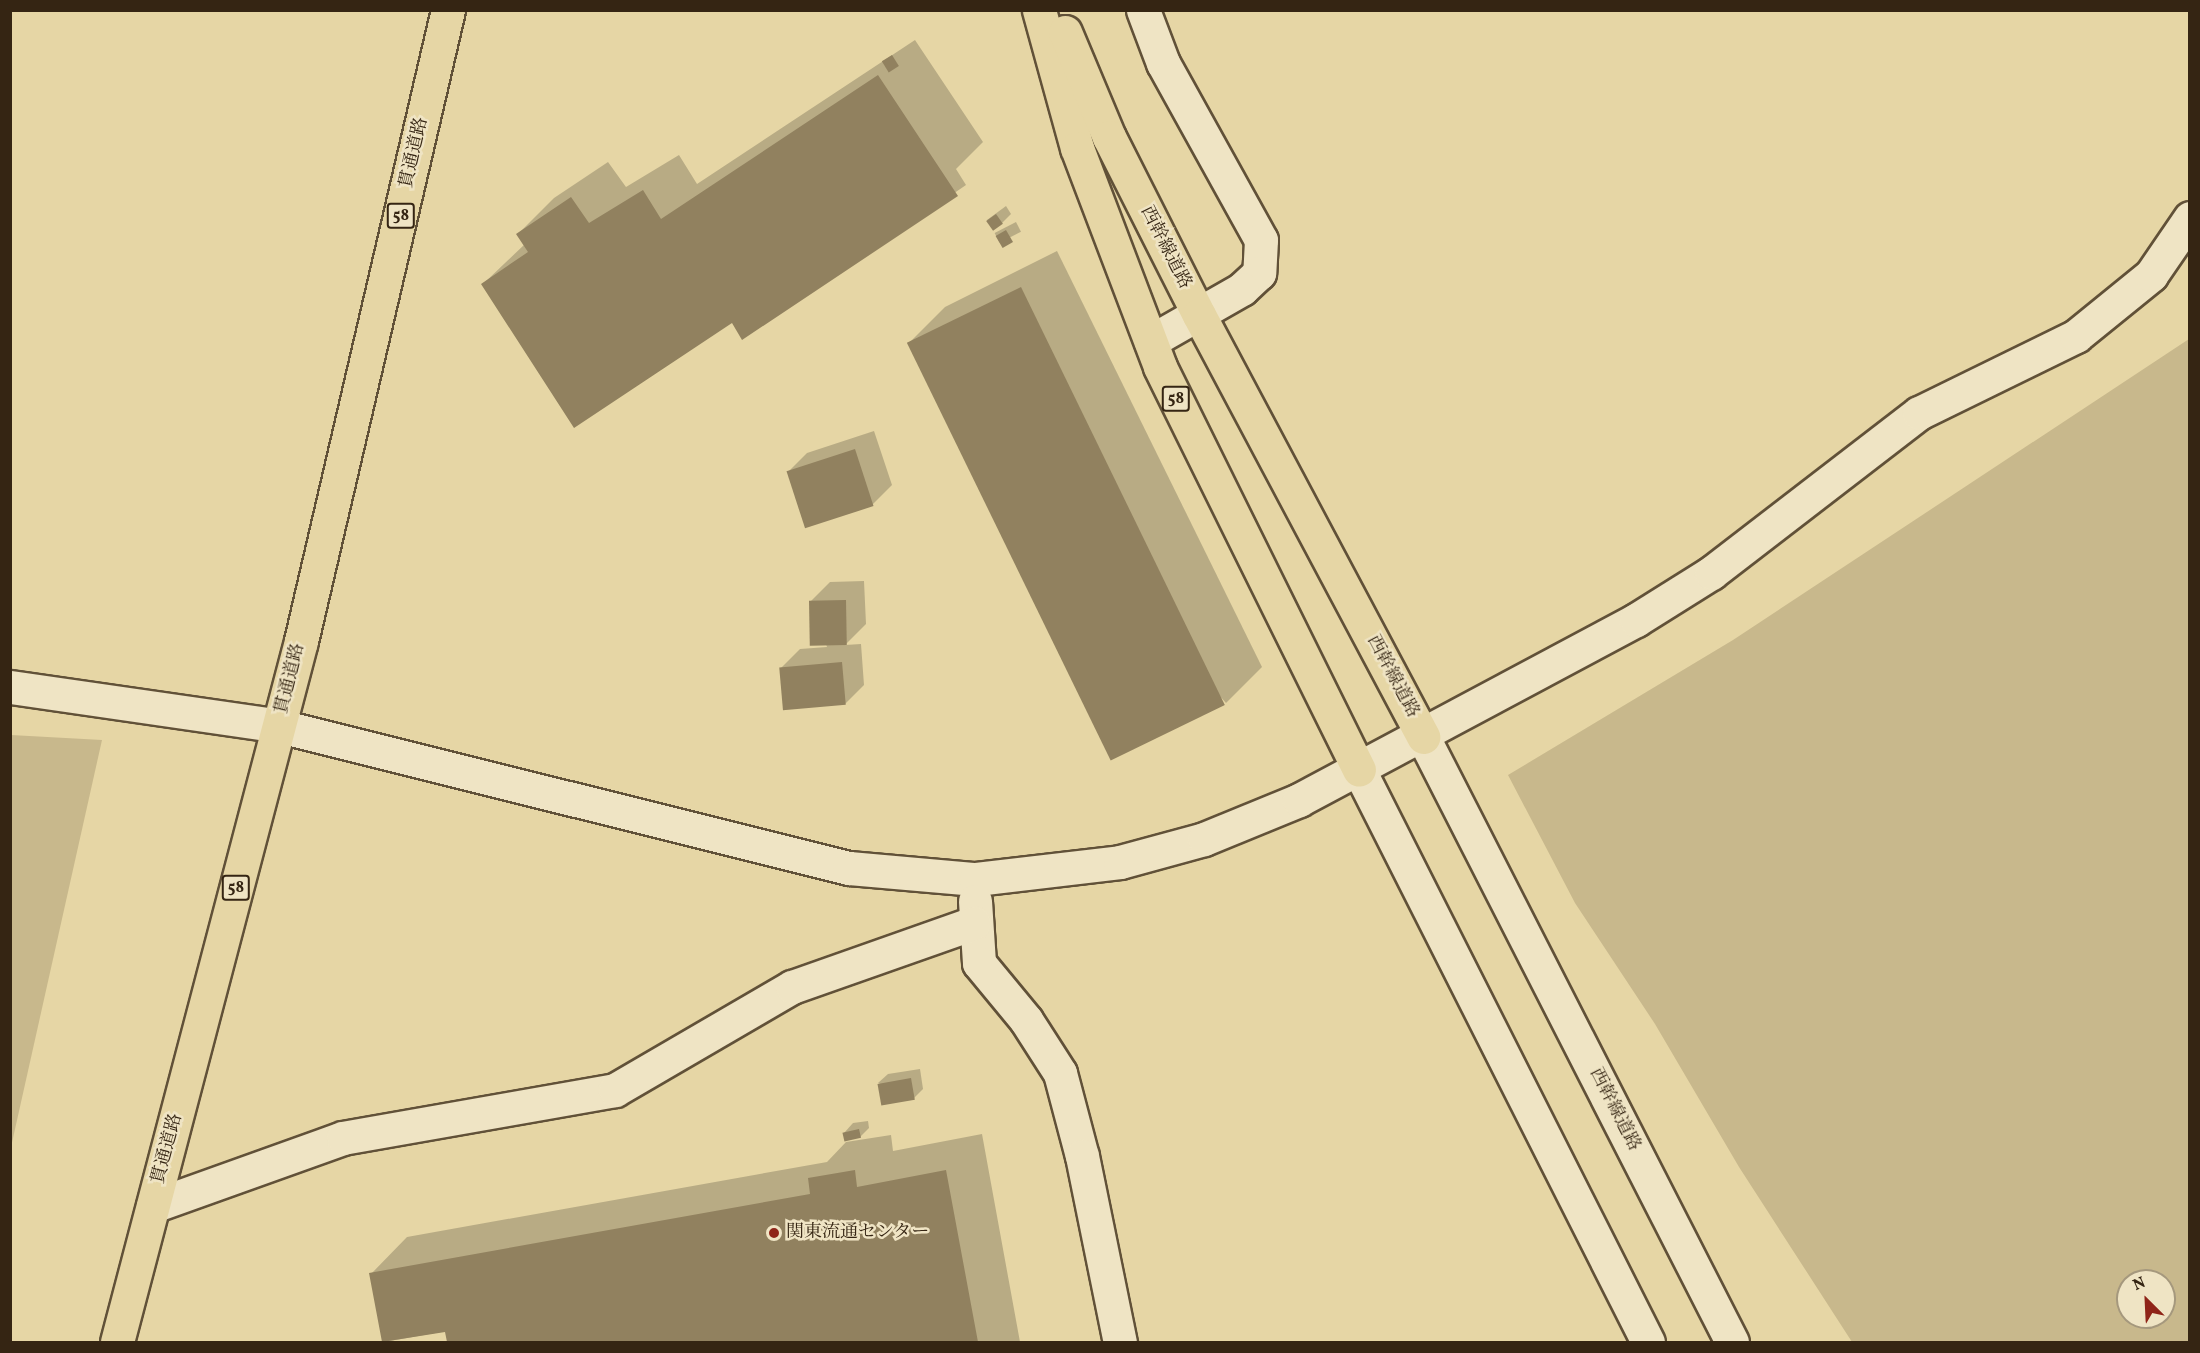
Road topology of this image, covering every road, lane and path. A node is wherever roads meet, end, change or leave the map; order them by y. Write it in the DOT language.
graph roads {
  1 [pos="448,10"];
  2 [pos="1039,10"];
  3 [pos="1058,10"];
  4 [pos="1143,10"];
  5 [pos="2190,218"];
  6 [pos="1199,315"];
  7 [pos="1150,341"];
  8 [pos="10,687"];
  9 [pos="279,726"];
  10 [pos="1423,737"];
  11 [pos="1359,770"];
  12 [pos="976,879"];
  13 [pos="974,924"];
  14 [pos="153,1206"];
  15 [pos="117,1342"];
  16 [pos="1120,1342"];
  17 [pos="1648,1342"];
  18 [pos="1732,1342"];
  1 -- 9 [label="main road, 貫通道路 / 58"];
  2 -- 7 [label="main road, 58"];
  3 -- 6 [label="main road, 西幹線道路"];
  4 -- 6 [label="street"];
  5 -- 10 [label="street"];
  6 -- 7 [label="street"];
  6 -- 10 [label="main road, 西幹線道路"];
  7 -- 11 [label="main road, 58"];
  8 -- 9 [label="street"];
  9 -- 12 [label="street"];
  9 -- 14 [label="main road, 貫通道路 / 58"];
  10 -- 11 [label="street"];
  10 -- 18 [label="street, 西幹線道路"];
  11 -- 12 [label="street"];
  11 -- 17 [label="street"];
  12 -- 13 [label="street"];
  13 -- 14 [label="street"];
  13 -- 16 [label="street"];
  14 -- 15 [label="main road, 貫通道路 / 58"];
}
